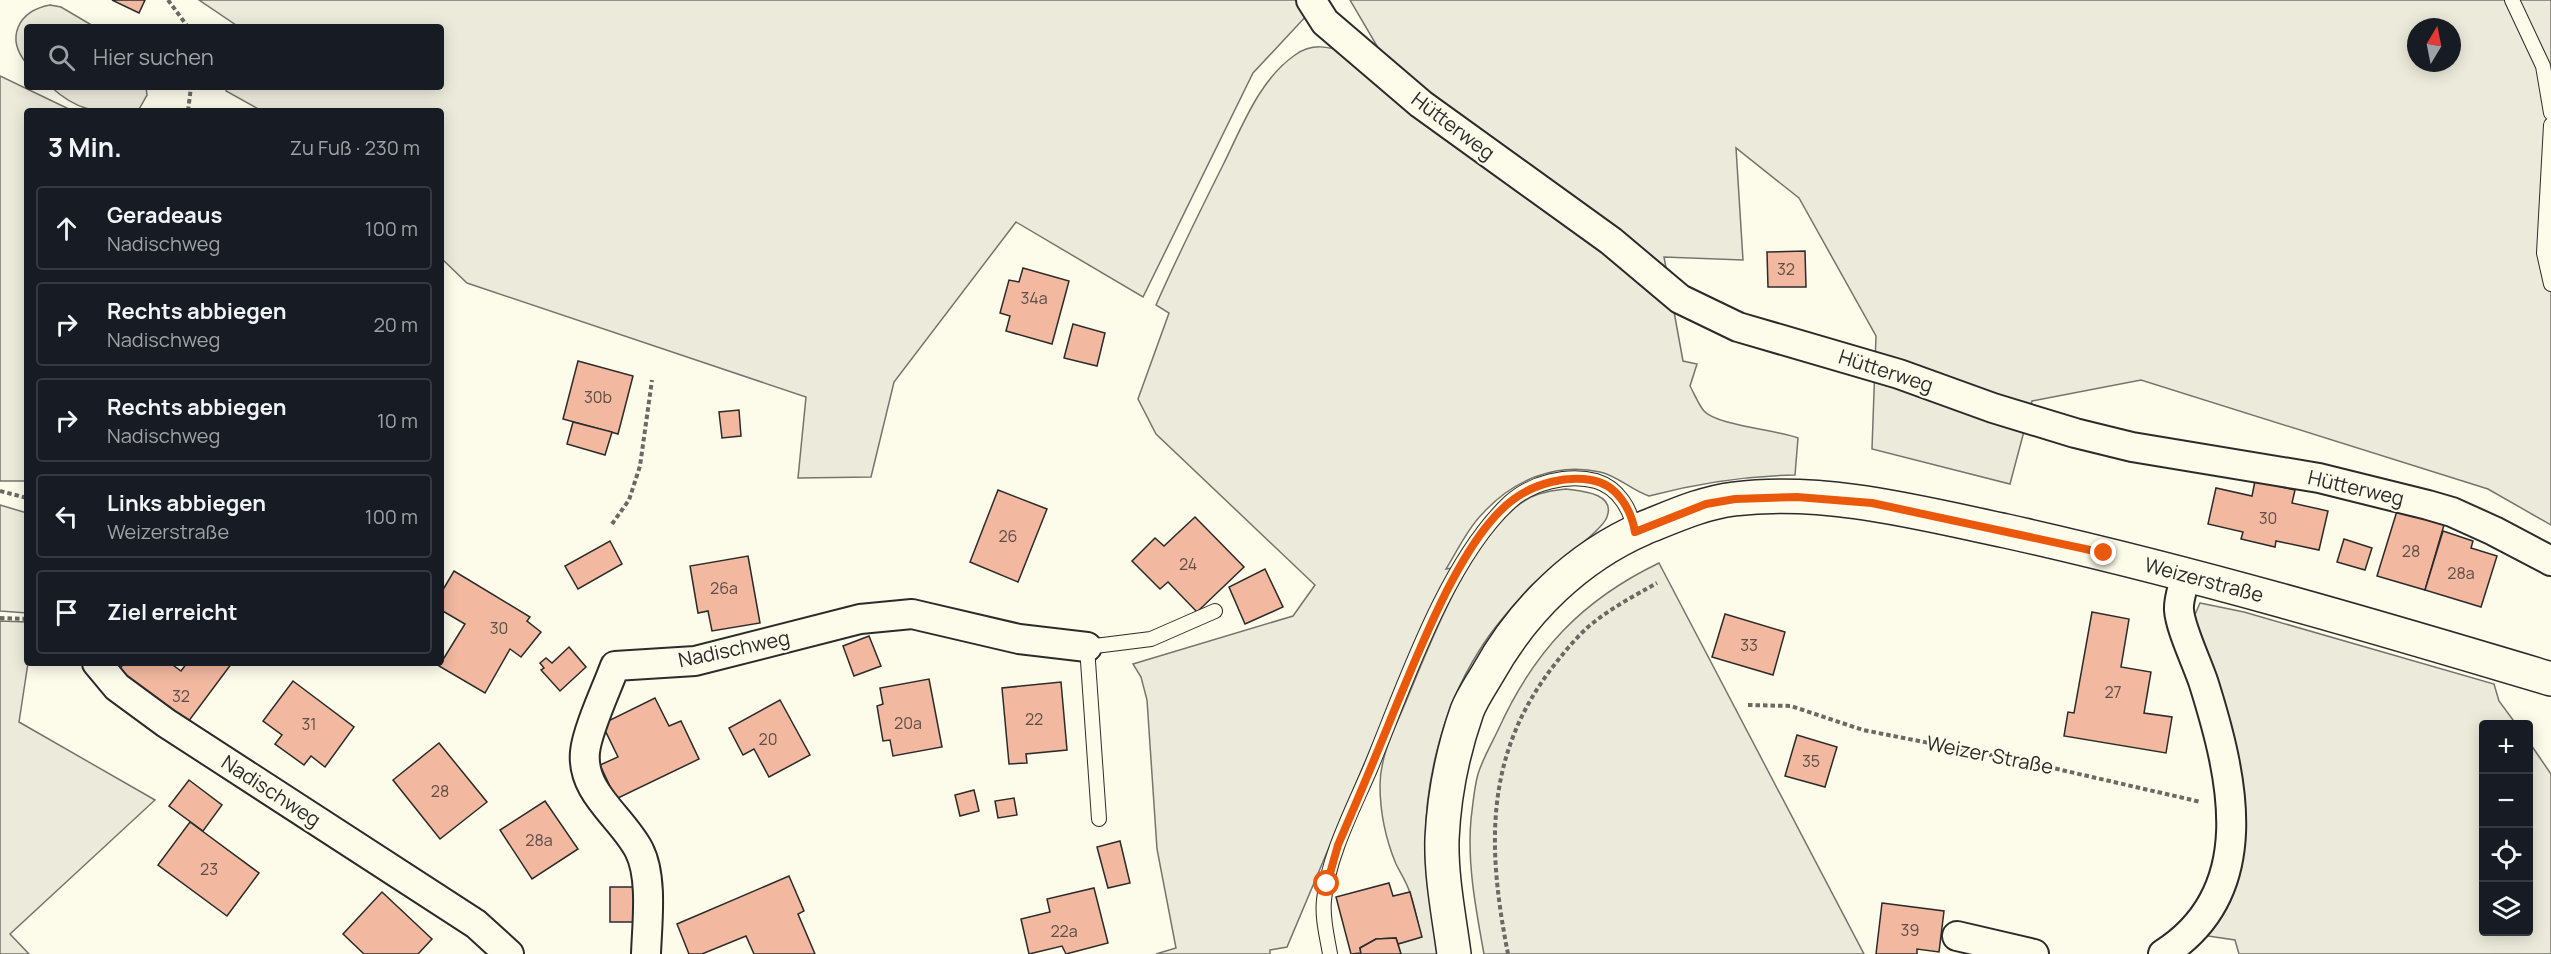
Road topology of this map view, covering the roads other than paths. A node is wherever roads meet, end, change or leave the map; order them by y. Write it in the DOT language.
graph roads {
  1 [pos="1311,0"];
  2 [pos="2512,0"];
  3 [pos="2551,113"];
  4 [pos="2551,125"];
  5 [pos="2551,284"];
  6 [pos="1634,524"];
  7 [pos="2551,561"];
  8 [pos="2186,574"];
  9 [pos="1215,611"];
  10 [pos="1087,647"];
  11 [pos="100,666"];
  12 [pos="2551,679"];
  13 [pos="1099,819"];
  14 [pos="1957,936"];
  15 [pos="509,954"];
  16 [pos="646,954"];
  17 [pos="1330,954"];
  18 [pos="1454,954"];
  19 [pos="2034,954"];
  20 [pos="2163,954"];
  1 -- 7 [label="street, Hütterweg"];
  2 -- 3 [label="lane"];
  4 -- 5 [label="lane"];
  6 -- 8 [label="main road, Weizerstraße"];
  6 -- 17 [label="lane"];
  6 -- 18 [label="main road, Weizerstraße"];
  8 -- 12 [label="main road, Weizerstraße"];
  8 -- 20 [label="street"];
  9 -- 10 [label="lane"];
  10 -- 13 [label="lane"];
  10 -- 16 [label="street, Nadischweg"];
  11 -- 15 [label="street, Nadischweg"];
  14 -- 19 [label="street"];
}
